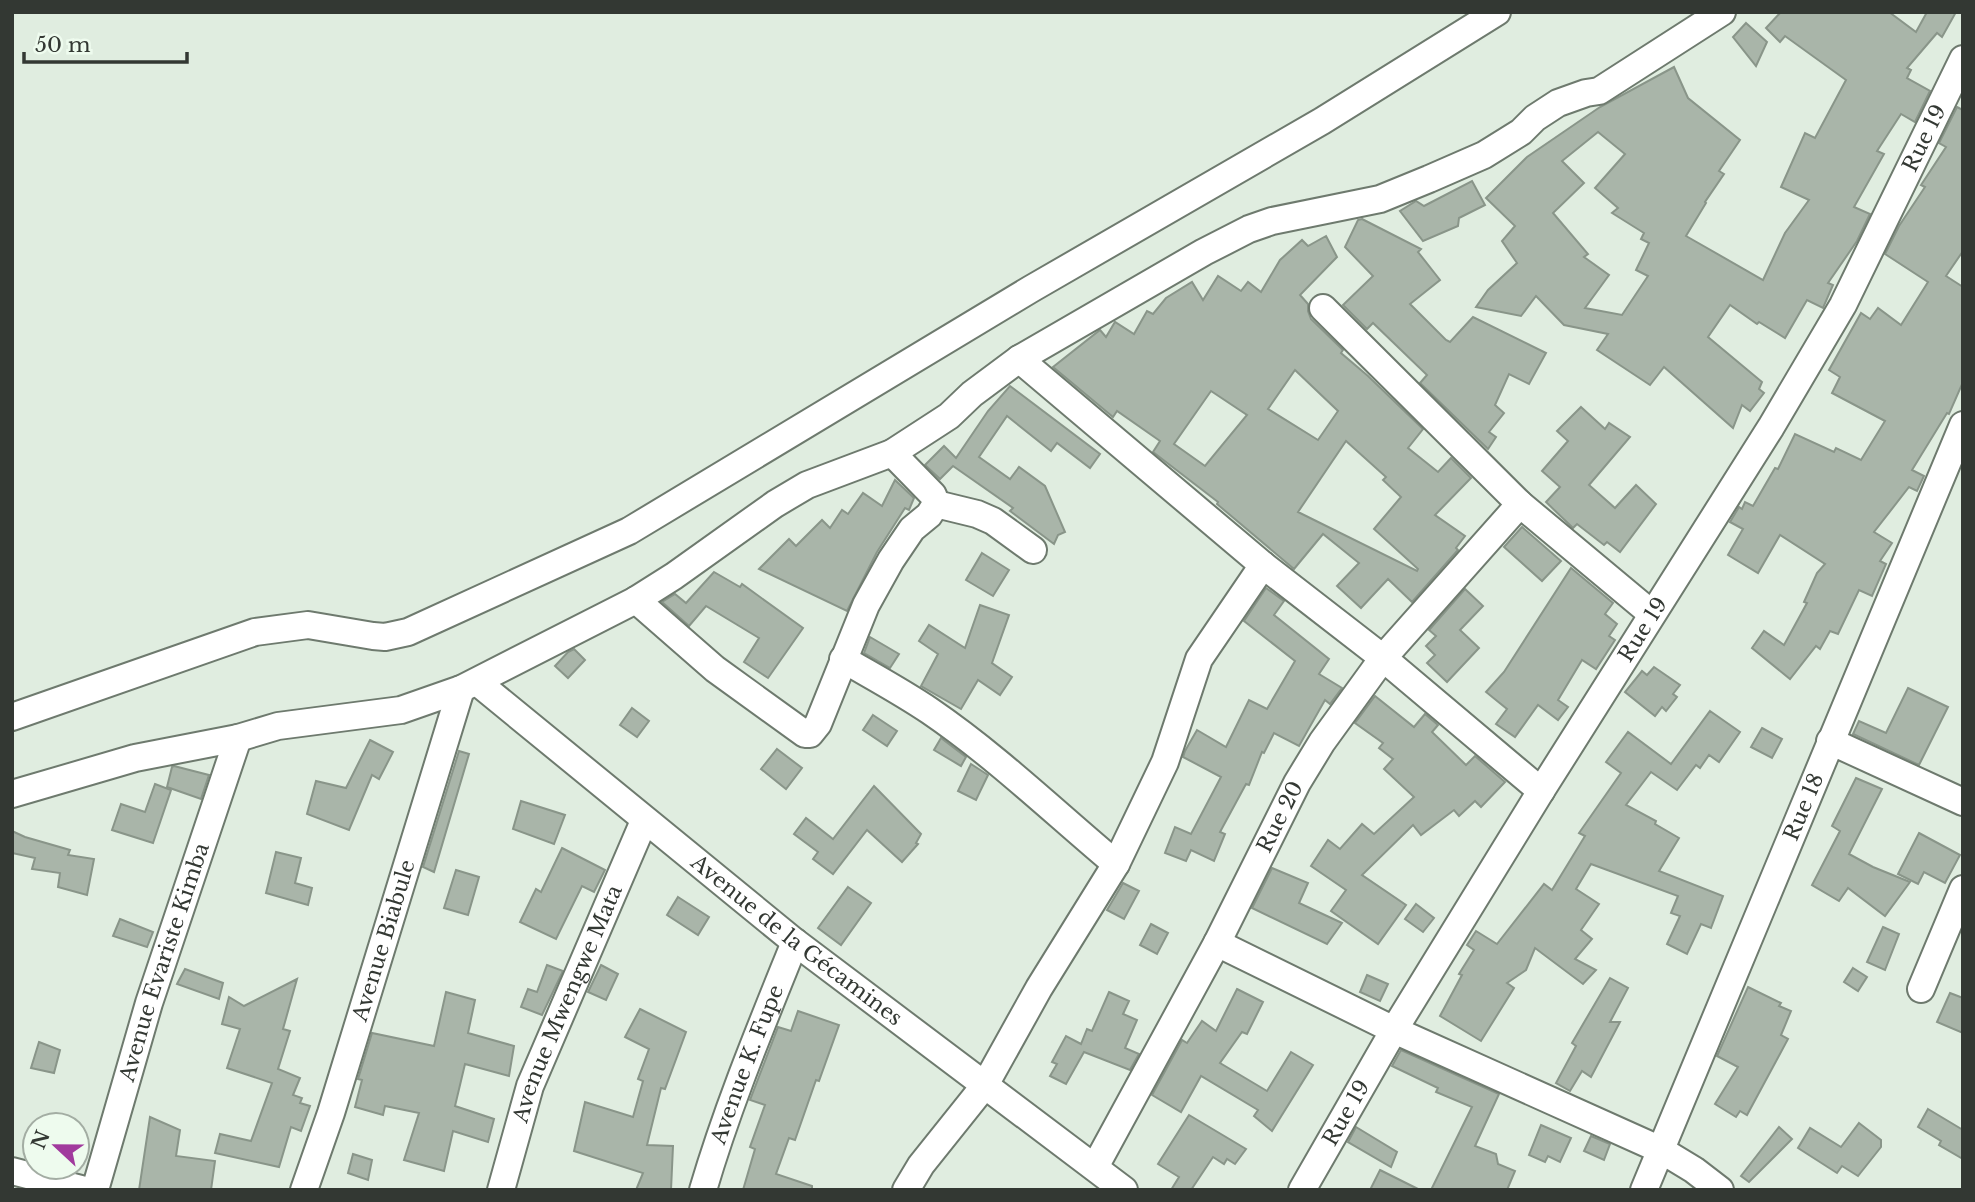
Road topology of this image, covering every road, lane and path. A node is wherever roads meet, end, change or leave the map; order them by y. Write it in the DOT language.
graph roads {
  1 [pos="1497,12"];
  2 [pos="1722,12"];
  3 [pos="1963,58"];
  4 [pos="1323,308"];
  5 [pos="1019,359"];
  6 [pos="1963,425"];
  7 [pos="892,453"];
  8 [pos="936,504"];
  9 [pos="1520,504"];
  10 [pos="1033,550"];
  11 [pos="1263,565"];
  12 [pos="636,600"];
  13 [pos="1652,614"];
  14 [pos="1383,658"];
  15 [pos="843,659"];
  16 [pos="469,685"];
  17 [pos="12,716"];
  18 [pos="238,738"];
  19 [pos="1830,741"];
  20 [pos="1541,791"];
  21 [pos="12,794"];
  22 [pos="1963,802"];
  23 [pos="645,821"];
  24 [pos="1116,864"];
  25 [pos="1963,889"];
  26 [pos="795,942"];
  27 [pos="1217,943"];
  28 [pos="1921,989"];
  29 [pos="1394,1030"];
  30 [pos="985,1085"];
  31 [pos="1661,1150"];
  32 [pos="1095,1167"];
  33 [pos="12,1171"];
  34 [pos="85,1190"];
  35 [pos="95,1190"];
  36 [pos="304,1190"];
  37 [pos="501,1190"];
  38 [pos="703,1190"];
  39 [pos="906,1190"];
  40 [pos="1124,1190"];
  41 [pos="1301,1190"];
  42 [pos="1644,1190"];
  43 [pos="1720,1190"];
  1 -- 17 [label="street"];
  2 -- 5 [label="street"];
  3 -- 13 [label="street, Rue 19"];
  4 -- 9 [label="street"];
  5 -- 7 [label="street"];
  5 -- 11 [label="street"];
  6 -- 19 [label="street, Rue 18"];
  7 -- 8 [label="street"];
  7 -- 12 [label="street"];
  8 -- 10 [label="street"];
  8 -- 15 [label="street"];
  9 -- 13 [label="street"];
  9 -- 14 [label="street, Rue 20"];
  11 -- 14 [label="street"];
  11 -- 24 [label="street"];
  12 -- 15 [label="street"];
  12 -- 16 [label="street"];
  13 -- 20 [label="street, Rue 19"];
  14 -- 20 [label="street"];
  14 -- 27 [label="street, Rue 20"];
  15 -- 24 [label="street"];
  16 -- 18 [label="street"];
  16 -- 23 [label="street, Avenue de la Gécamines"];
  16 -- 36 [label="street, Avenue Biabule"];
  18 -- 21 [label="street"];
  18 -- 35 [label="street, Avenue Evariste Kimba"];
  19 -- 22 [label="street"];
  19 -- 31 [label="street, Rue 18"];
  20 -- 29 [label="street, Rue 19"];
  23 -- 26 [label="street, Avenue de la Gécamines"];
  23 -- 37 [label="street, Avenue Mwengwe Mata"];
  24 -- 30 [label="street"];
  25 -- 28 [label="street"];
  26 -- 30 [label="street, Avenue de la Gécamines"];
  26 -- 38 [label="street, Avenue K. Fupe"];
  27 -- 29 [label="street"];
  27 -- 32 [label="street, Rue 20"];
  29 -- 31 [label="street"];
  29 -- 41 [label="street, Rue 19"];
  30 -- 32 [label="street, Avenue de la Gécamines"];
  30 -- 39 [label="street"];
  31 -- 42 [label="street, Rue 18"];
  31 -- 43 [label="street"];
  32 -- 40 [label="street, Avenue de la Gécamines"];
  33 -- 34 [label="street"];
}
